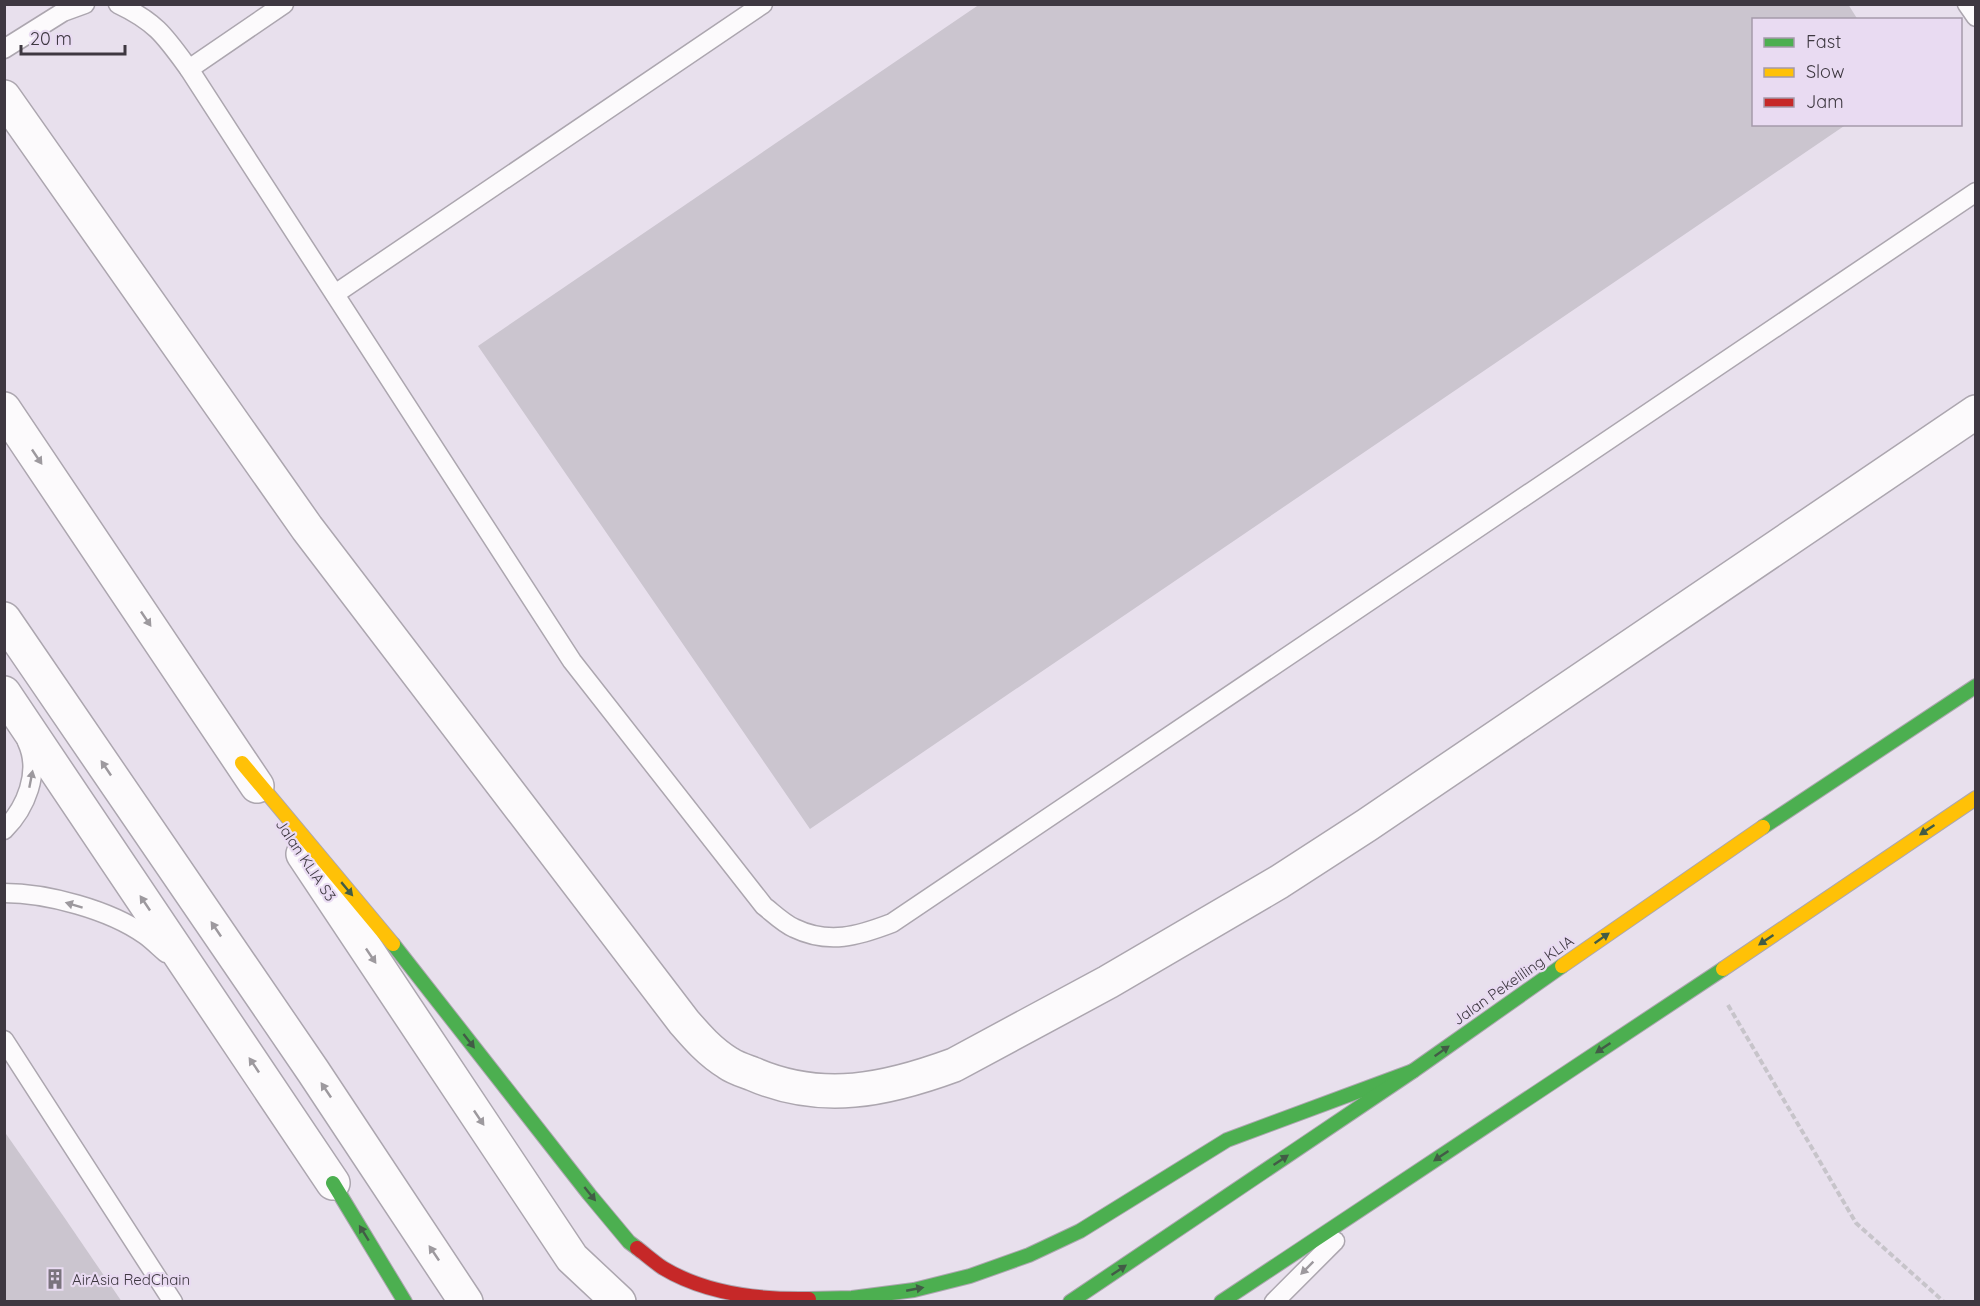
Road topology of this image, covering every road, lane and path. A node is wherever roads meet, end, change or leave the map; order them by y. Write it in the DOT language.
graph roads {
  1 [pos="85,4"];
  2 [pos="118,4"];
  3 [pos="284,4"];
  4 [pos="764,4"];
  5 [pos="1967,4"];
  6 [pos="1976,16"];
  7 [pos="4,49"];
  8 [pos="189,69"];
  9 [pos="4,97"];
  10 [pos="1976,192"];
  11 [pos="334,294"];
  12 [pos="4,409"];
  13 [pos="1976,412"];
  14 [pos="4,619"];
  15 [pos="1976,686"];
  16 [pos="6,696"];
  17 [pos="242,764"];
  18 [pos="1976,798"];
  19 [pos="4,830"];
  20 [pos="4,893"];
  21 [pos="1711,977"];
  22 [pos="207,995"];
  23 [pos="4,1040"];
  24 [pos="1413,1071"];
  25 [pos="333,1183"];
  26 [pos="1378,1198"];
  27 [pos="173,1302"];
  28 [pos="405,1302"];
  29 [pos="466,1302"];
  30 [pos="619,1302"];
  31 [pos="1070,1302"];
  32 [pos="1221,1302"];
  33 [pos="1274,1302"];
  34 [pos="1944,1302"];
  1 -- 7 [label="lane"];
  2 -- 8 [label="lane"];
  3 -- 8 [label="lane"];
  4 -- 11 [label="lane"];
  5 -- 6 [label="lane"];
  8 -- 11 [label="lane"];
  9 -- 13 [label="street"];
  10 -- 11 [label="lane"];
  12 -- 17 [label="street, Jalan KLIA S3, one-way"];
  29 -- 14 [label="street, one-way"];
  24 -- 15 [label="main road, Jalan Pekeliling KLIA, one-way"];
  19 -- 16 [label="lane, one-way"];
  22 -- 16 [label="street, one-way"];
  17 -- 24 [label="main road, one-way"];
  17 -- 30 [label="street, Jalan KLIA S3, one-way"];
  18 -- 21 [label="main road, one-way"];
  22 -- 20 [label="lane, one-way"];
  21 -- 26 [label="main road, one-way"];
  21 -- 34 [label="path"];
  25 -- 22 [label="street, one-way"];
  23 -- 27 [label="lane"];
  31 -- 24 [label="main road, Jalan Pekeliling KLIA, one-way"];
  28 -- 25 [label="main road, one-way"];
  26 -- 32 [label="main road"];
  26 -- 33 [label="lane, one-way"];
}
